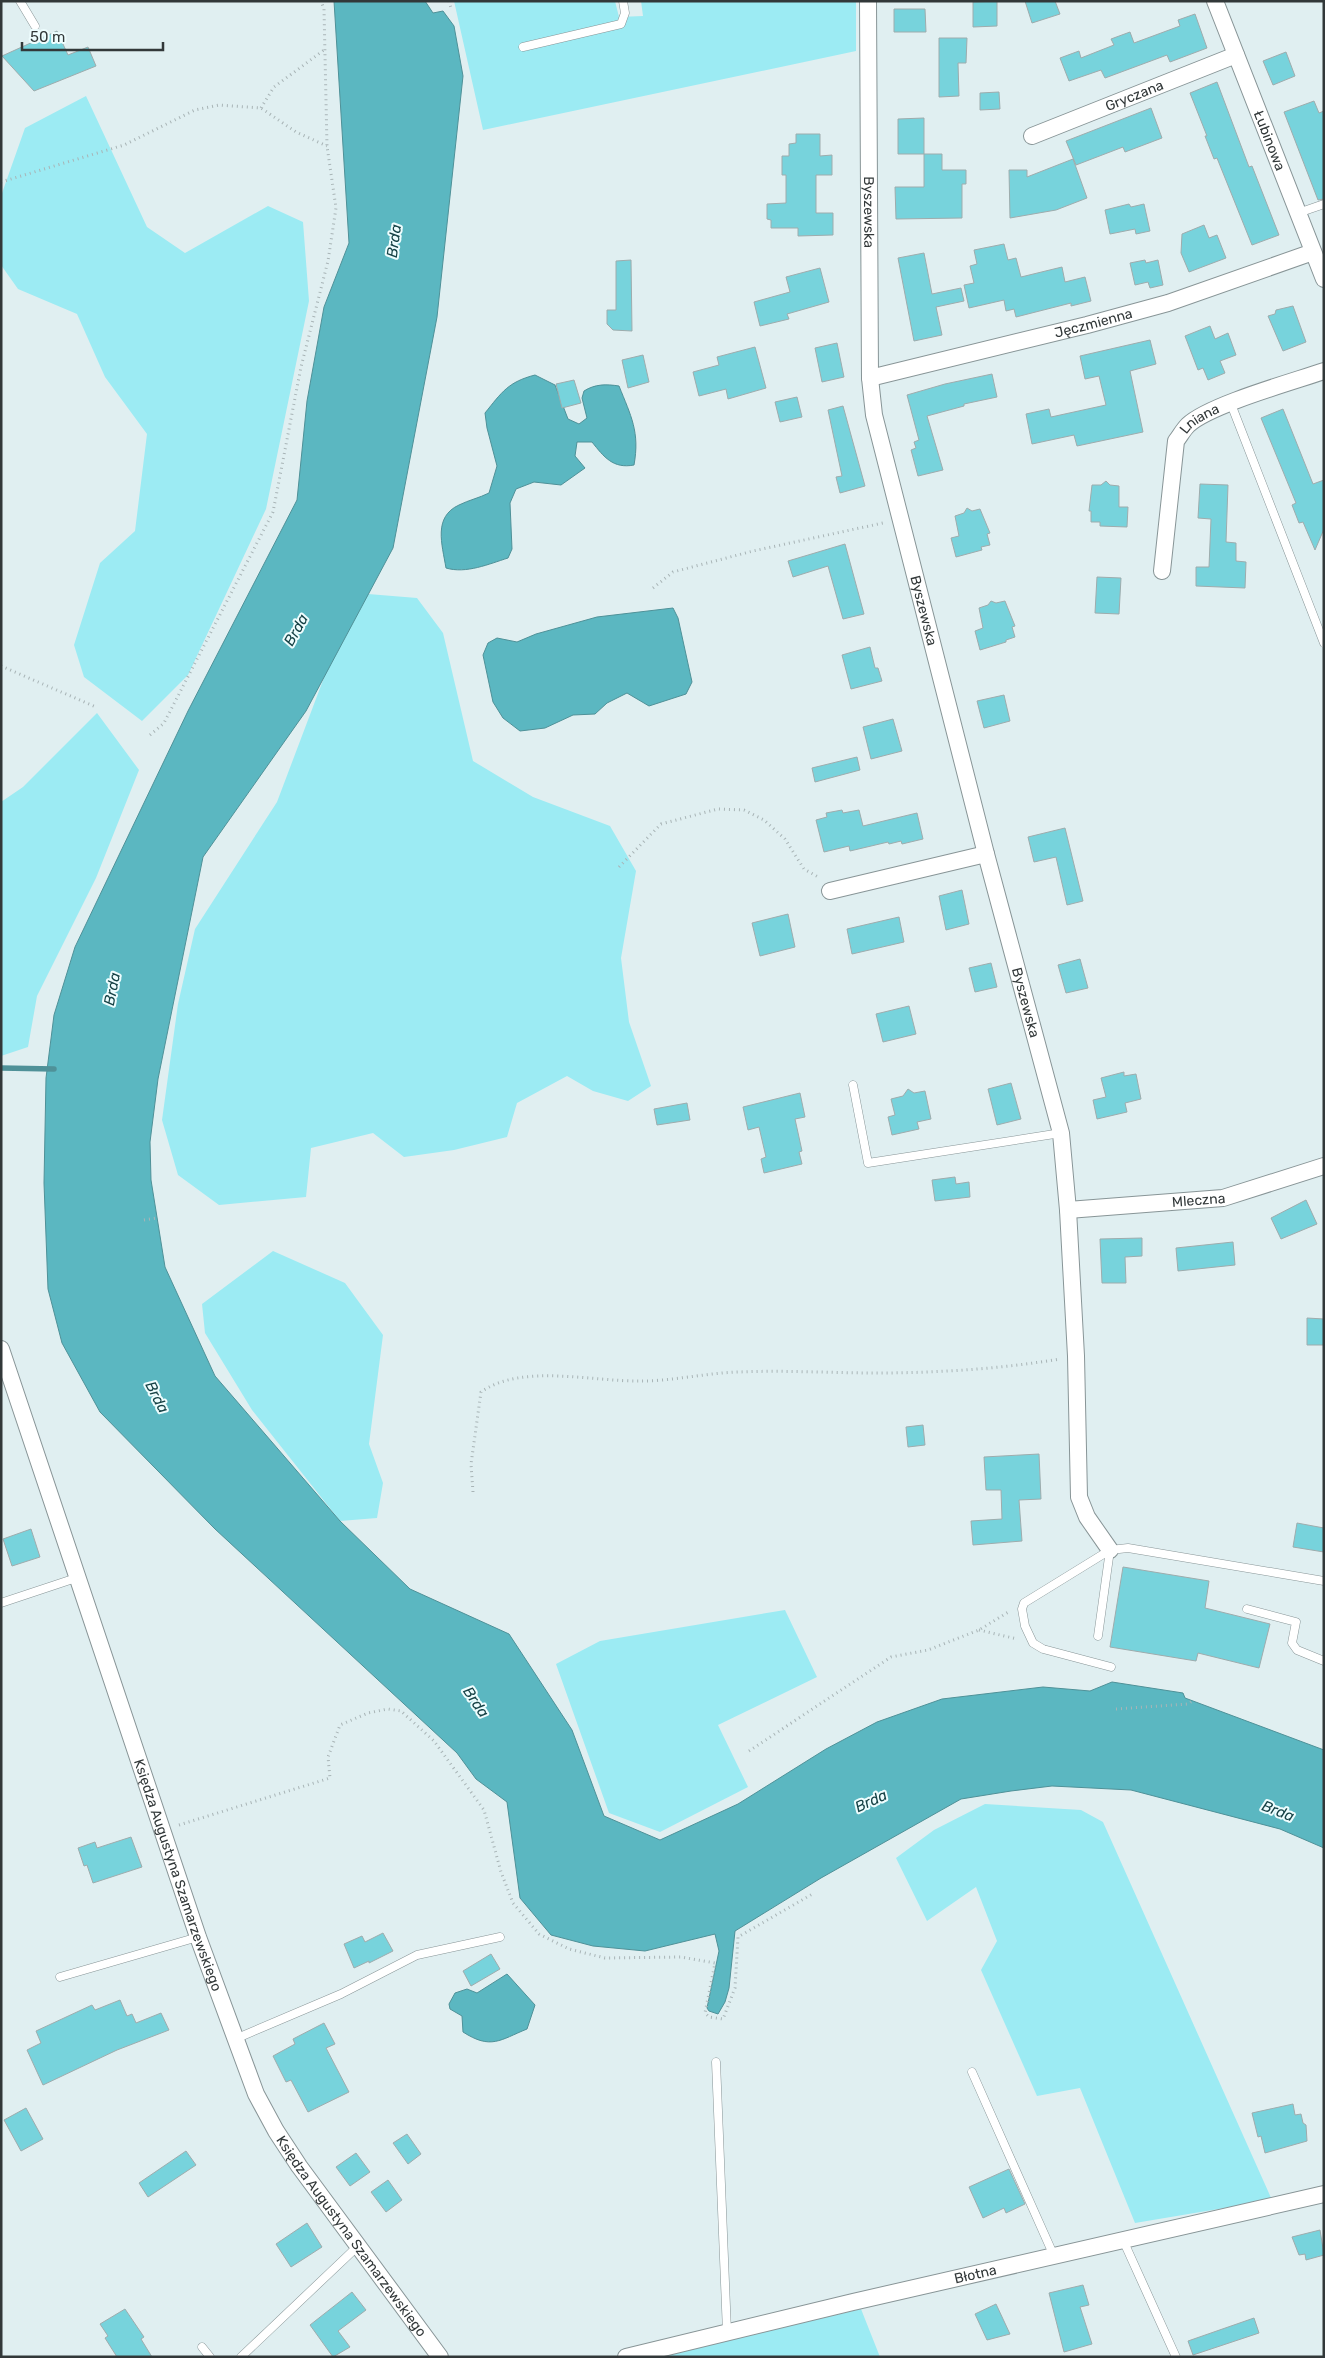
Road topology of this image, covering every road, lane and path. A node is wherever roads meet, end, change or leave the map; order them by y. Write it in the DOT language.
graph roads {
  1 [pos="20,1"];
  2 [pos="321,1"];
  3 [pos="449,1"];
  4 [pos="623,1"];
  5 [pos="868,1"];
  6 [pos="1215,1"];
  7 [pos="451,8"];
  8 [pos="35,26"];
  9 [pos="523,47"];
  10 [pos="324,50"];
  11 [pos="1236,55"];
  12 [pos="261,108"];
  13 [pos="1032,136"];
  14 [pos="328,146"];
  15 [pos="1,182"];
  16 [pos="1324,204"];
  17 [pos="1298,214"];
  18 [pos="1313,252"];
  19 [pos="1324,279"];
  20 [pos="1324,371"];
  21 [pos="870,378"];
  22 [pos="1231,404"];
  23 [pos="901,519"];
  24 [pos="1162,572"];
  25 [pos="653,588"];
  26 [pos="1324,642"];
  27 [pos="1,666"];
  28 [pos="96,707"];
  29 [pos="150,734"];
  30 [pos="986,854"];
  31 [pos="619,867"];
  32 [pos="834,890"];
  33 [pos="853,1085"];
  34 [pos="1061,1133"];
  35 [pos="1324,1166"];
  36 [pos="1068,1210"];
  37 [pos="157,1218"];
  38 [pos="144,1220"];
  39 [pos="1,1349"];
  40 [pos="1076,1356"];
  41 [pos="473,1492"];
  42 [pos="1110,1550"];
  43 [pos="76,1578"];
  44 [pos="1324,1581"];
  45 [pos="1,1603"];
  46 [pos="1024,1603"];
  47 [pos="1247,1609"];
  48 [pos="978,1630"];
  49 [pos="1098,1636"];
  50 [pos="1032,1642"];
  51 [pos="1324,1661"];
  52 [pos="1111,1667"];
  53 [pos="1192,1701"];
  54 [pos="1116,1709"];
  55 [pos="749,1751"];
  56 [pos="161,1830"];
  57 [pos="814,1893"];
  58 [pos="198,1937"];
  59 [pos="500,1937"];
  60 [pos="60,1977"];
  61 [pos="235,2039"];
  62 [pos="716,2062"];
  63 [pos="972,2072"];
  64 [pos="1324,2194"];
  65 [pos="1123,2240"];
  66 [pos="358,2246"];
  67 [pos="1054,2256"];
  68 [pos="728,2332"];
  69 [pos="202,2347"];
  70 [pos="210,2357"];
  71 [pos="241,2357"];
  72 [pos="440,2357"];
  73 [pos="626,2357"];
  74 [pos="1176,2357"];
  1 -- 8 [label="lane"];
  2 -- 10 [label="path"];
  3 -- 7 [label="path"];
  4 -- 9 [label="lane"];
  5 -- 21 [label="street, Byszewska"];
  6 -- 11 [label="street, Łubinowa"];
  10 -- 12 [label="path"];
  10 -- 14 [label="path"];
  11 -- 13 [label="street, Gryczana"];
  11 -- 17 [label="street, Łubinowa"];
  12 -- 14 [label="path"];
  12 -- 15 [label="path"];
  14 -- 29 [label="path"];
  16 -- 17 [label="lane"];
  17 -- 18 [label="street, Łubinowa"];
  18 -- 19 [label="street, Łubinowa"];
  18 -- 21 [label="street, Jęczmienna"];
  20 -- 22 [label="street, Lniana"];
  21 -- 23 [label="street, Byszewska"];
  22 -- 24 [label="street, Lniana"];
  22 -- 26 [label="lane"];
  23 -- 25 [label="path"];
  23 -- 30 [label="street, Byszewska"];
  27 -- 28 [label="path"];
  30 -- 32 [label="street"];
  30 -- 34 [label="street, Byszewska"];
  31 -- 32 [label="path"];
  33 -- 34 [label="lane"];
  34 -- 36 [label="street, Byszewska"];
  35 -- 36 [label="street, Mleczna"];
  36 -- 40 [label="street, Byszewska"];
  37 -- 38 [label="path"];
  39 -- 43 [label="street, Księdza Augustyna Szamarzewskiego"];
  40 -- 41 [label="path"];
  40 -- 42 [label="street, Byszewska"];
  42 -- 44 [label="lane"];
  42 -- 46 [label="lane"];
  42 -- 49 [label="lane"];
  43 -- 45 [label="lane"];
  43 -- 56 [label="street, Księdza Augustyna Szamarzewskiego"];
  46 -- 48 [label="path"];
  46 -- 50 [label="lane"];
  47 -- 51 [label="lane"];
  48 -- 50 [label="path"];
  48 -- 55 [label="path"];
  50 -- 52 [label="lane"];
  53 -- 54 [label="path"];
  56 -- 57 [label="path"];
  56 -- 58 [label="street, Księdza Augustyna Szamarzewskiego"];
  58 -- 60 [label="lane"];
  58 -- 61 [label="street, Księdza Augustyna Szamarzewskiego"];
  59 -- 61 [label="lane"];
  61 -- 66 [label="street, Księdza Augustyna Szamarzewskiego"];
  62 -- 68 [label="lane"];
  63 -- 67 [label="lane"];
  64 -- 65 [label="street, Błotna"];
  65 -- 67 [label="street, Błotna"];
  65 -- 74 [label="lane"];
  66 -- 71 [label="lane"];
  66 -- 72 [label="street, Księdza Augustyna Szamarzewskiego"];
  67 -- 68 [label="street, Błotna"];
  68 -- 73 [label="street, Błotna"];
  69 -- 70 [label="lane"];
}
